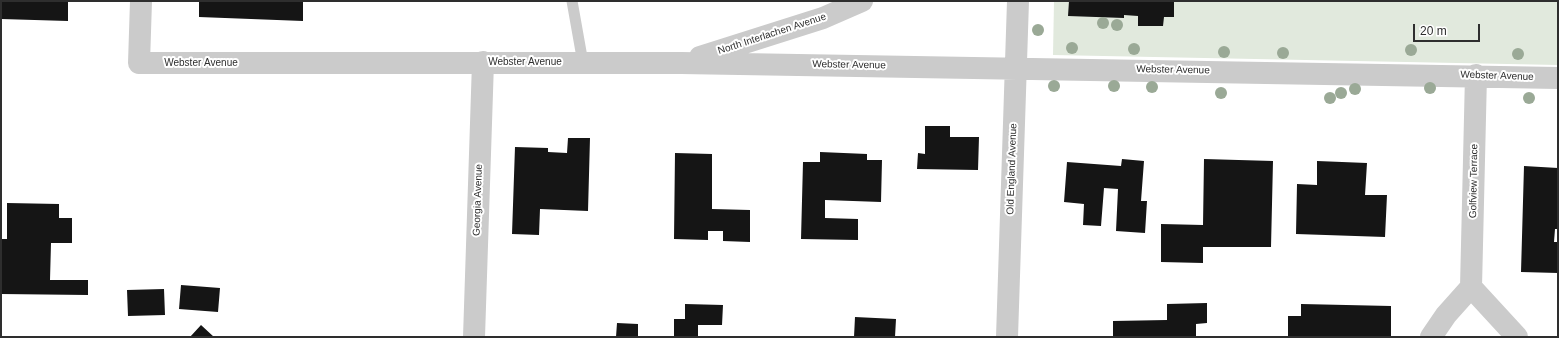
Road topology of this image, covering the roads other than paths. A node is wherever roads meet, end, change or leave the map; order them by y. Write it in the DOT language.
graph roads {
  1 [pos="141,1"];
  2 [pos="572,1"];
  3 [pos="862,1"];
  4 [pos="1018,1"];
  5 [pos="483,62"];
  6 [pos="582,63"];
  7 [pos="681,63"];
  8 [pos="1015,68"];
  9 [pos="1476,75"];
  10 [pos="1558,78"];
  11 [pos="1471,287"];
  12 [pos="474,337"];
  13 [pos="1007,337"];
  14 [pos="1431,337"];
  15 [pos="1516,337"];
  1 -- 5 [label="street, Webster Avenue"];
  2 -- 6 [label="lane"];
  3 -- 7 [label="street, North Interlachen Avenue"];
  4 -- 8 [label="street, Old England Avenue"];
  5 -- 6 [label="street, Webster Avenue"];
  5 -- 12 [label="street, Georgia Avenue"];
  6 -- 7 [label="street, Webster Avenue"];
  7 -- 8 [label="street, Webster Avenue"];
  8 -- 9 [label="street, Webster Avenue"];
  8 -- 13 [label="street, Old England Avenue"];
  9 -- 10 [label="street, Webster Avenue"];
  9 -- 11 [label="street, Golfview Terrace"];
  11 -- 14 [label="street"];
  11 -- 15 [label="street"];
}
